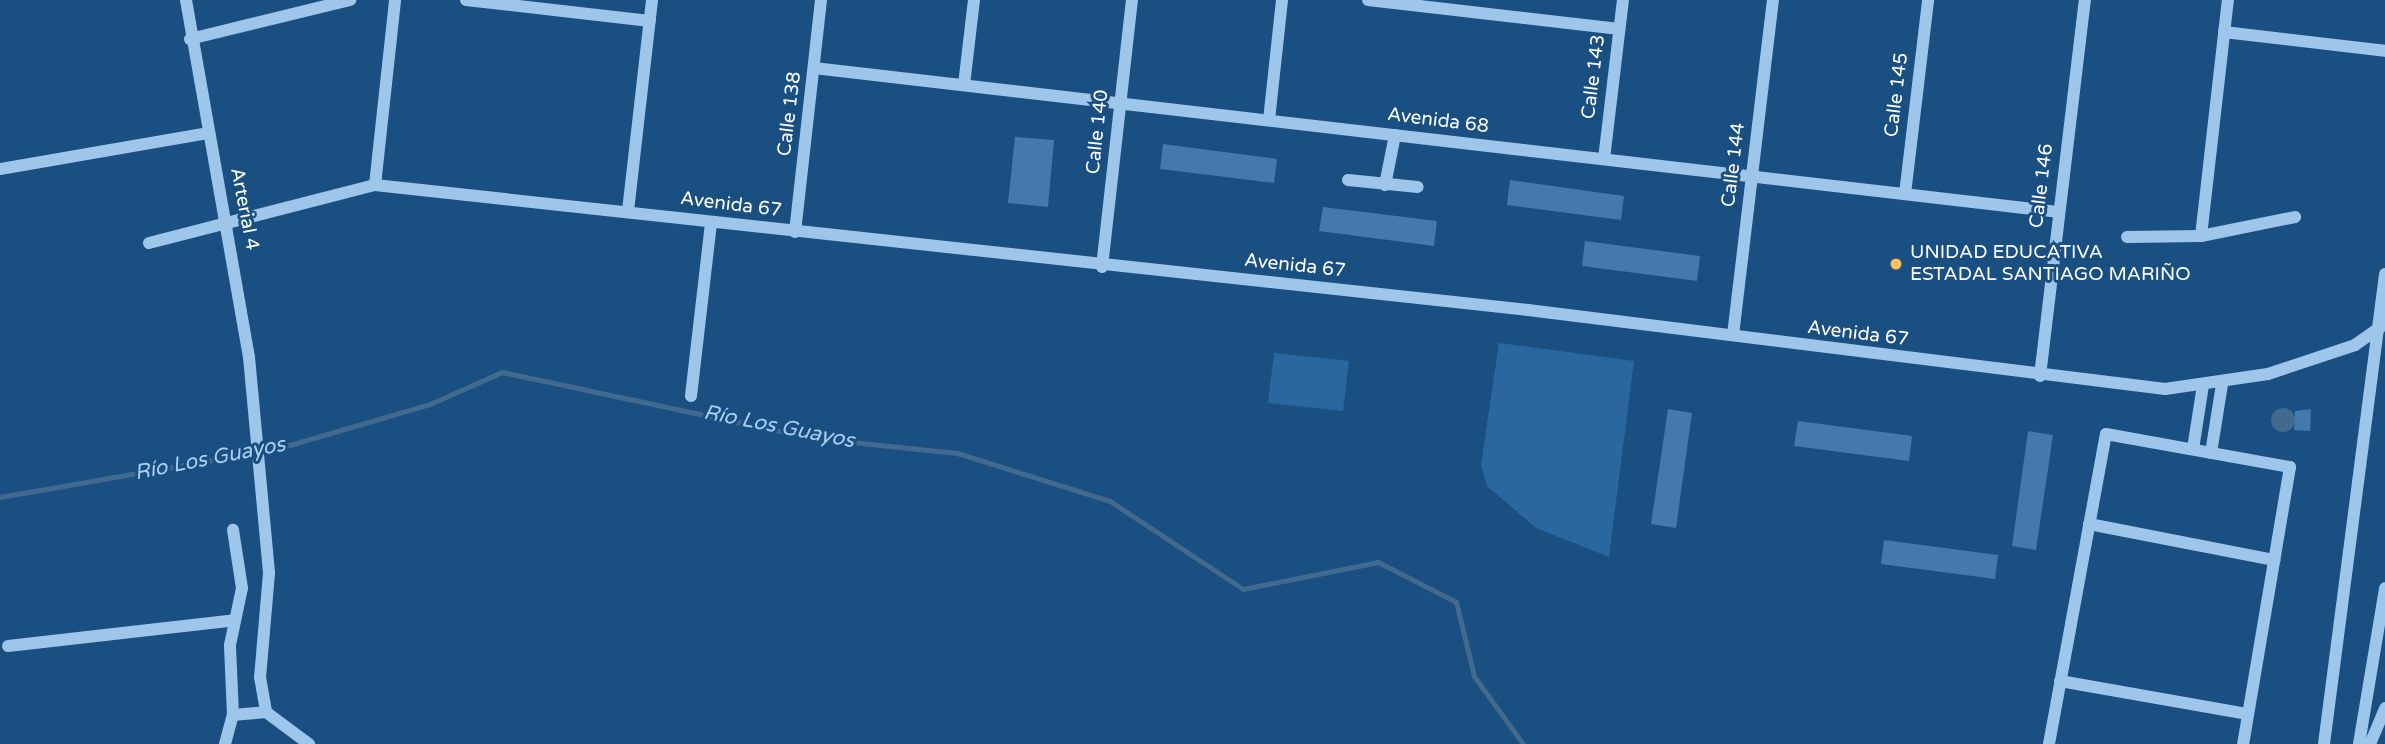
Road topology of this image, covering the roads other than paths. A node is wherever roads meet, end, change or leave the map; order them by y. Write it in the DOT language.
graph roads {
  1 [pos="186,0"];
  2 [pos="350,0"];
  3 [pos="395,0"];
  4 [pos="466,0"];
  5 [pos="652,0"];
  6 [pos="821,0"];
  7 [pos="974,0"];
  8 [pos="1132,0"];
  9 [pos="1282,0"];
  10 [pos="1368,0"];
  11 [pos="1623,0"];
  12 [pos="1773,0"];
  13 [pos="1928,0"];
  14 [pos="2085,0"];
  15 [pos="2228,0"];
  16 [pos="650,21"];
  17 [pos="1619,29"];
  18 [pos="2224,32"];
  19 [pos="190,39"];
  20 [pos="2385,51"];
  21 [pos="814,68"];
  22 [pos="964,85"];
  23 [pos="1120,103"];
  24 [pos="1269,120"];
  25 [pos="209,133"];
  26 [pos="1395,135"];
  27 [pos="1604,159"];
  28 [pos="0,169"];
  29 [pos="1752,176"];
  30 [pos="1348,180"];
  31 [pos="374,185"];
  32 [pos="1385,185"];
  33 [pos="1418,187"];
  34 [pos="1905,194"];
  35 [pos="628,211"];
  36 [pos="2058,212"];
  37 [pos="2295,217"];
  38 [pos="711,222"];
  39 [pos="228,223"];
  40 [pos="795,232"];
  41 [pos="2201,236"];
  42 [pos="2127,237"];
  43 [pos="149,243"];
  44 [pos="1102,267"];
  45 [pos="2385,274"];
  46 [pos="2381,327"];
  47 [pos="1733,335"];
  48 [pos="2356,345"];
  49 [pos="2381,352"];
  50 [pos="2040,376"];
  51 [pos="2222,384"];
  52 [pos="2203,386"];
  53 [pos="691,396"];
  54 [pos="2193,449"];
  55 [pos="2211,453"];
  56 [pos="2088,524"];
  57 [pos="233,530"];
  58 [pos="2275,559"];
  59 [pos="2385,588"];
  60 [pos="235,620"];
  61 [pos="8,646"];
  62 [pos="2060,681"];
  63 [pos="2385,708"];
  64 [pos="266,712"];
  65 [pos="2248,714"];
  66 [pos="233,715"];
  67 [pos="289,739"];
  68 [pos="225,744"];
  69 [pos="309,744"];
  70 [pos="2049,744"];
  71 [pos="2243,744"];
  72 [pos="2324,744"];
  73 [pos="2358,744"];
  74 [pos="2370,744"];
  1 -- 19 [label="street, Arterial 4"];
  2 -- 19 [label="street"];
  3 -- 31 [label="street"];
  4 -- 16 [label="street"];
  5 -- 16 [label="street"];
  6 -- 21 [label="street, Calle 138"];
  7 -- 22 [label="street"];
  8 -- 23 [label="street, Calle 140"];
  9 -- 24 [label="street"];
  10 -- 17 [label="street"];
  11 -- 17 [label="street, Calle 143"];
  12 -- 29 [label="street, Calle 144"];
  13 -- 34 [label="street, Calle 145"];
  14 -- 36 [label="street, Calle 146"];
  15 -- 18 [label="street"];
  16 -- 35 [label="street"];
  17 -- 27 [label="street, Calle 143"];
  18 -- 20 [label="street"];
  18 -- 41 [label="street"];
  19 -- 25 [label="street, Arterial 4"];
  21 -- 22 [label="street, Avenida 68"];
  21 -- 40 [label="street, Calle 138"];
  22 -- 23 [label="street, Avenida 68"];
  23 -- 24 [label="street, Avenida 68"];
  23 -- 44 [label="street, Calle 140"];
  24 -- 26 [label="street, Avenida 68"];
  25 -- 28 [label="street"];
  25 -- 39 [label="street, Arterial 4"];
  26 -- 27 [label="street, Avenida 68"];
  26 -- 32 [label="street"];
  27 -- 29 [label="street, Avenida 68"];
  29 -- 34 [label="street, Avenida 68"];
  29 -- 47 [label="street, Calle 144"];
  30 -- 32 [label="street"];
  31 -- 35 [label="street, Avenida 67"];
  31 -- 39 [label="street, Avenida 67"];
  32 -- 33 [label="street"];
  34 -- 36 [label="street, Avenida 68"];
  35 -- 38 [label="street, Avenida 67"];
  36 -- 50 [label="street, Calle 146"];
  37 -- 41 [label="street"];
  38 -- 40 [label="street, Avenida 67"];
  38 -- 53 [label="street"];
  39 -- 43 [label="street, Avenida 67"];
  39 -- 64 [label="street, Arterial 4"];
  40 -- 44 [label="street, Avenida 67"];
  41 -- 42 [label="street"];
  44 -- 47 [label="street, Avenida 67"];
  45 -- 46 [label="street"];
  46 -- 48 [label="street, Avenida 67"];
  46 -- 49 [label="street"];
  47 -- 50 [label="street, Avenida 67"];
  48 -- 49 [label="street"];
  48 -- 51 [label="street, Avenida 67"];
  49 -- 72 [label="street"];
  50 -- 52 [label="street, Avenida 67"];
  51 -- 52 [label="street, Avenida 67"];
  51 -- 55 [label="street"];
  52 -- 54 [label="street"];
  54 -- 55 [label="street"];
  54 -- 56 [label="street"];
  55 -- 58 [label="street"];
  56 -- 58 [label="street"];
  56 -- 62 [label="street"];
  57 -- 60 [label="street"];
  58 -- 65 [label="street"];
  59 -- 73 [label="street"];
  60 -- 61 [label="street"];
  60 -- 66 [label="street"];
  62 -- 65 [label="street"];
  62 -- 70 [label="street"];
  63 -- 74 [label="street"];
  64 -- 66 [label="street"];
  64 -- 67 [label="street"];
  65 -- 71 [label="street"];
  66 -- 68 [label="street"];
  67 -- 69 [label="street"];
}
